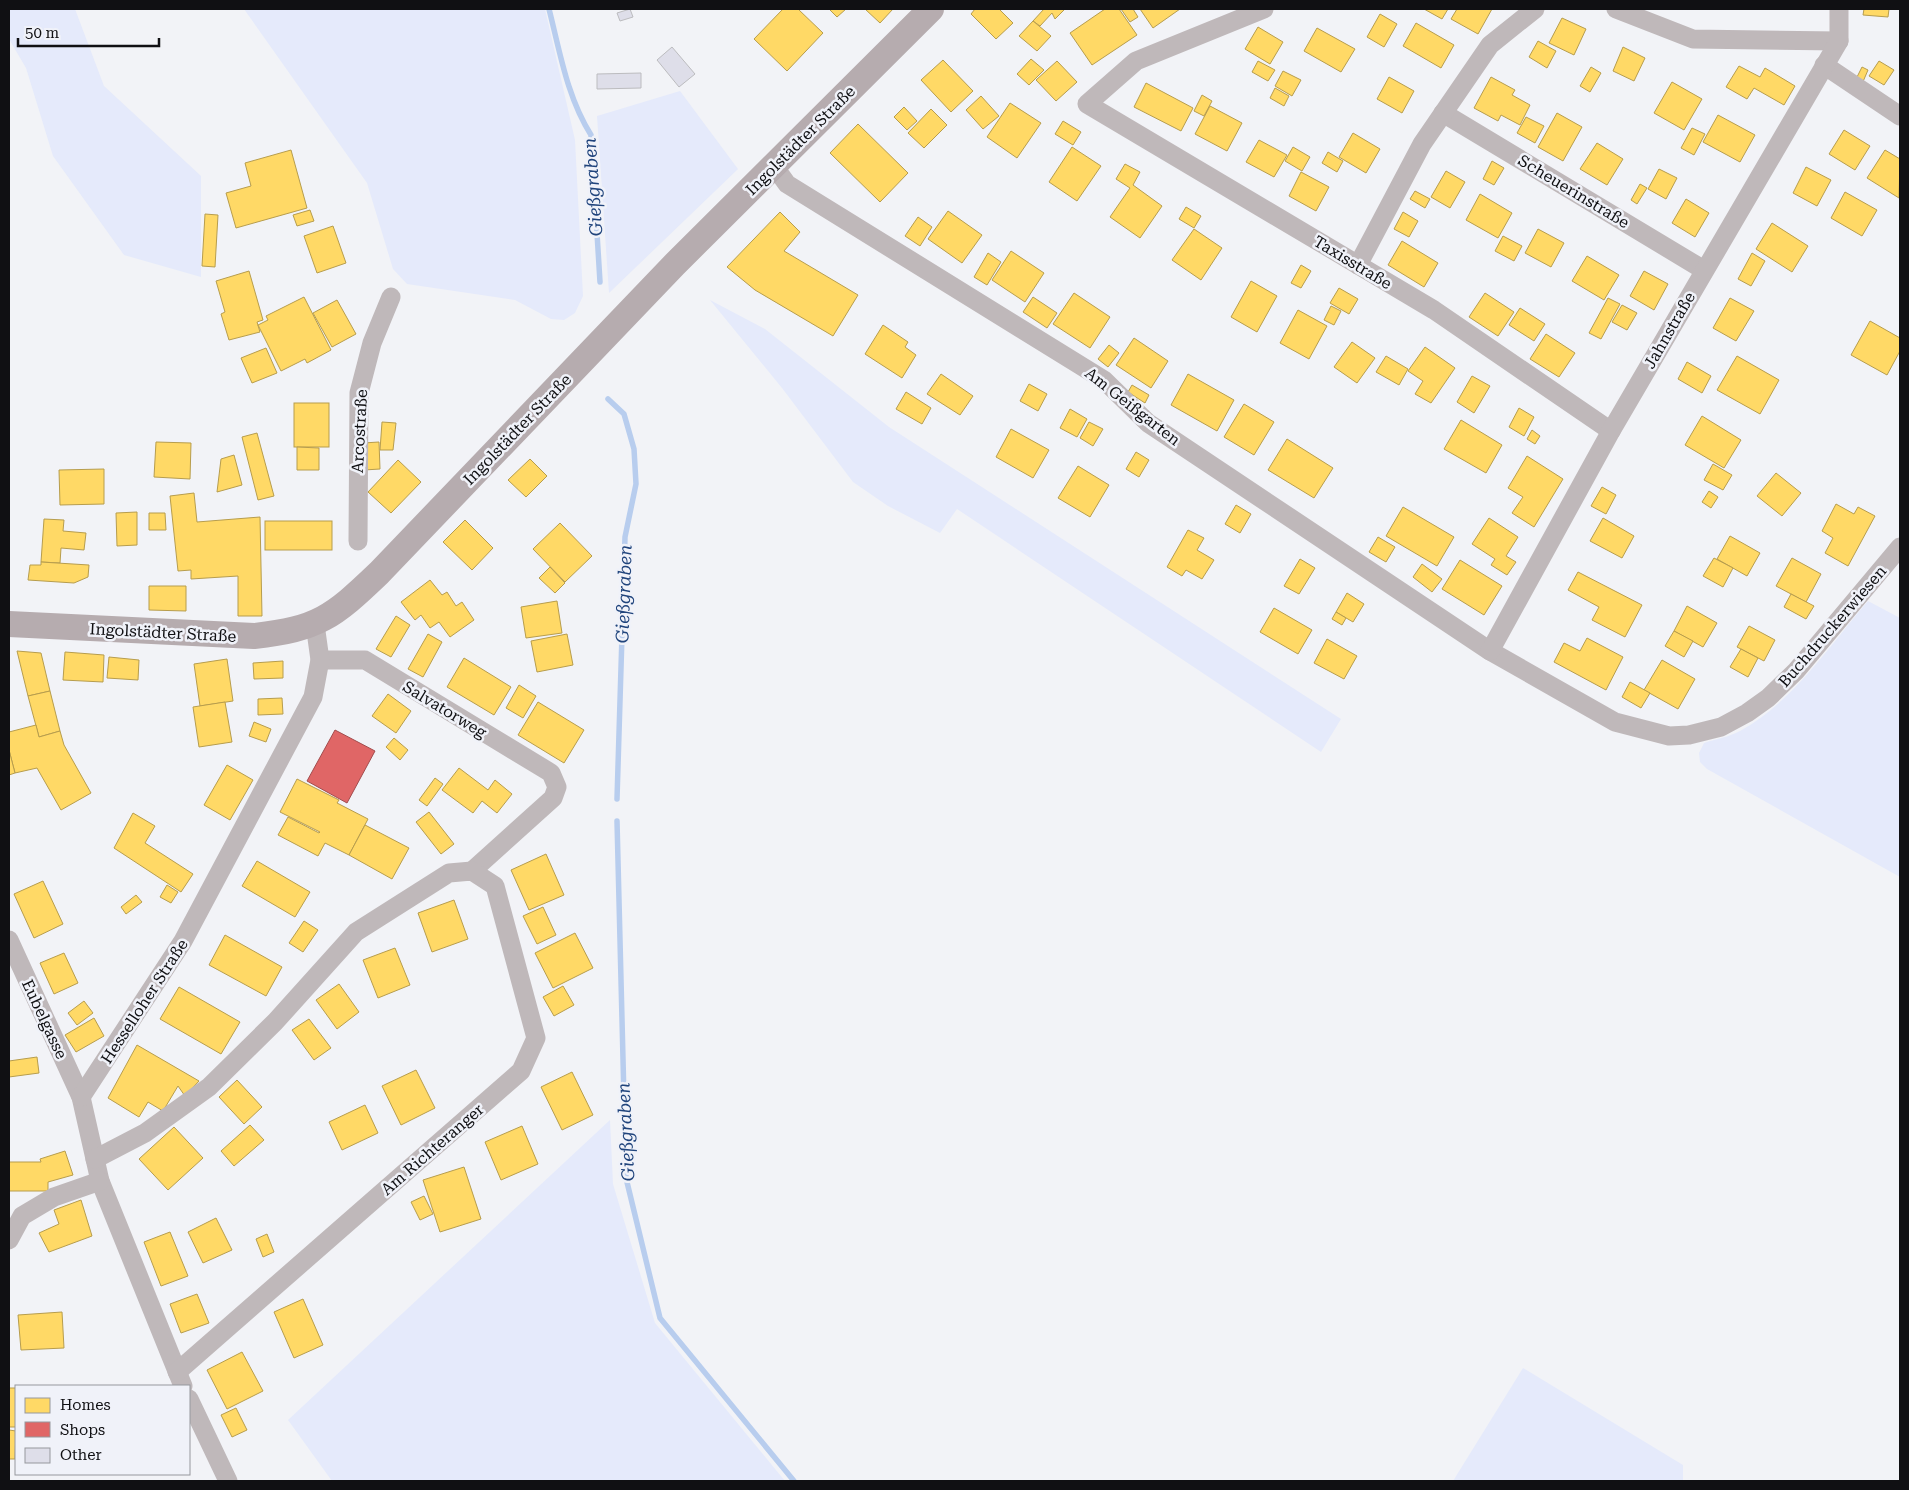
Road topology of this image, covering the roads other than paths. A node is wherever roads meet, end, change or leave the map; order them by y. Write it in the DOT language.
graph roads {
  1 [pos="931,9"];
  2 [pos="1264,9"];
  3 [pos="1535,9"];
  4 [pos="1616,9"];
  5 [pos="1839,9"];
  6 [pos="1647,15"];
  7 [pos="1839,41"];
  8 [pos="1824,65"];
  9 [pos="1443,113"];
  10 [pos="1900,116"];
  11 [pos="774,166"];
  12 [pos="1358,265"];
  13 [pos="1704,270"];
  14 [pos="391,297"];
  15 [pos="1611,431"];
  16 [pos="358,541"];
  17 [pos="1900,547"];
  18 [pos="9,624"];
  19 [pos="315,624"];
  20 [pos="1490,651"];
  21 [pos="320,660"];
  22 [pos="472,871"];
  23 [pos="9,940"];
  24 [pos="82,1097"];
  25 [pos="95,1159"];
  26 [pos="100,1182"];
  27 [pos="9,1240"];
  28 [pos="180,1379"];
  29 [pos="190,1401"];
  30 [pos="228,1481"];
  1 -- 11 [label="main road, Ingolstädter Straße"];
  2 -- 12 [label="street, Taxisstraße"];
  3 -- 9 [label="street"];
  4 -- 6 [label="street"];
  5 -- 7 [label="street"];
  6 -- 7 [label="street"];
  7 -- 8 [label="street, Jahnstraße"];
  8 -- 10 [label="street"];
  8 -- 13 [label="street, Jahnstraße"];
  9 -- 12 [label="street"];
  9 -- 13 [label="street, Scheuerinstraße"];
  11 -- 19 [label="main road, Ingolstädter Straße"];
  11 -- 20 [label="street, Am Geißgarten"];
  12 -- 15 [label="street, Taxisstraße"];
  13 -- 15 [label="street, Jahnstraße"];
  14 -- 16 [label="street, Arcostraße"];
  15 -- 20 [label="street, Jahnstraße"];
  17 -- 20 [label="street, Buchdruckerwiesen"];
  18 -- 19 [label="main road, Ingolstädter Straße"];
  19 -- 21 [label="street, Hesselloher Straße"];
  21 -- 22 [label="street, Salvatorweg"];
  21 -- 24 [label="street, Hesselloher Straße"];
  22 -- 25 [label="street"];
  22 -- 28 [label="street, Am Richteranger"];
  23 -- 24 [label="street, Eubelgasse"];
  24 -- 25 [label="street"];
  25 -- 26 [label="street"];
  26 -- 27 [label="street"];
  26 -- 28 [label="street"];
  29 -- 30 [label="street"];
}
